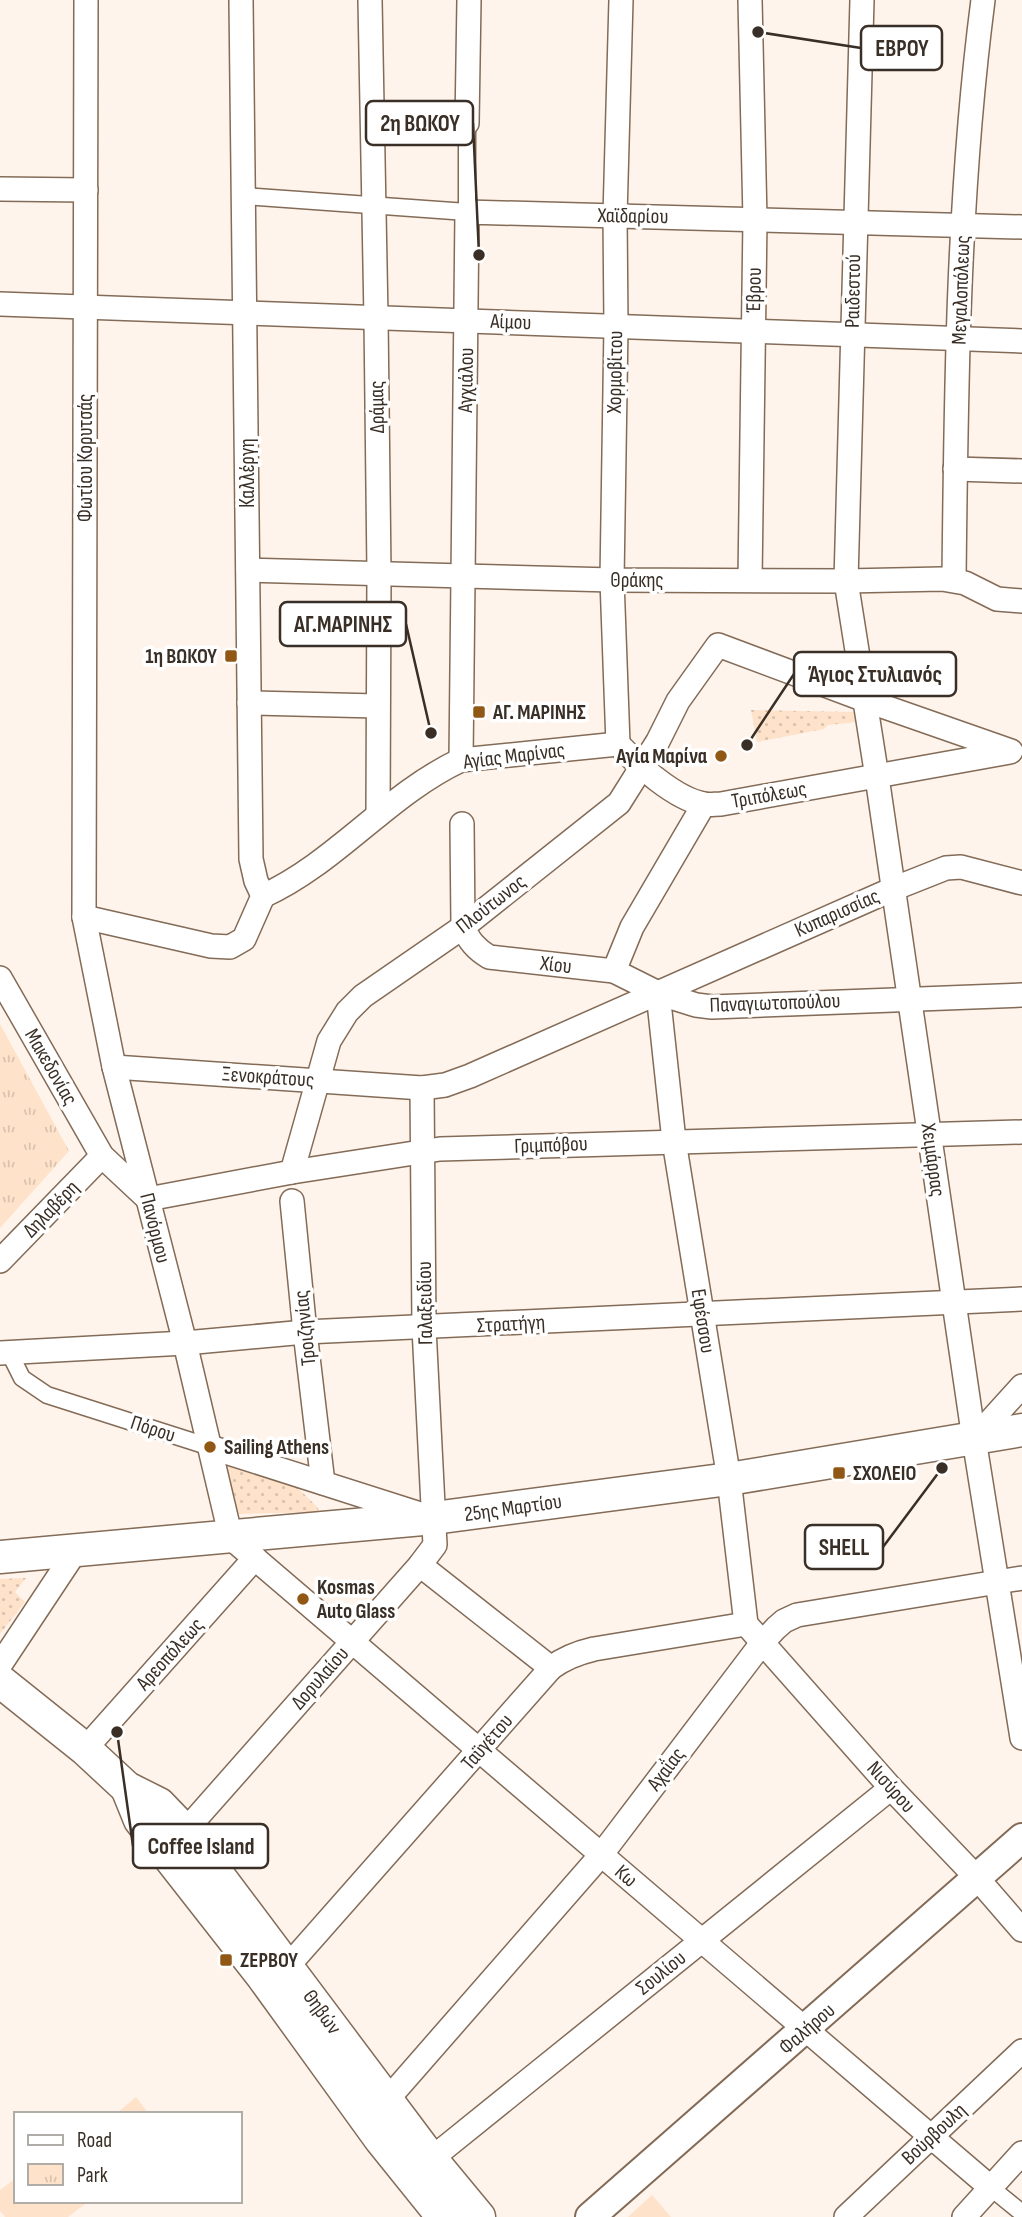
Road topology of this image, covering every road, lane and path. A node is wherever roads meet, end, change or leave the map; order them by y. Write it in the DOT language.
graph roads {
  1 [pos="86,0"];
  2 [pos="241,0"];
  3 [pos="370,0"];
  4 [pos="469,0"];
  5 [pos="621,0"];
  6 [pos="750,0"];
  7 [pos="862,0"];
  8 [pos="983,0"];
  9 [pos="467,123"];
  10 [pos="0,189"];
  11 [pos="86,190"];
  12 [pos="244,196"];
  13 [pos="374,205"];
  14 [pos="467,212"];
  15 [pos="615,216"];
  16 [pos="755,219"];
  17 [pos="855,222"];
  18 [pos="963,225"];
  19 [pos="1022,227"];
  20 [pos="0,304"];
  21 [pos="86,307"];
  22 [pos="246,313"];
  23 [pos="376,318"];
  24 [pos="467,321"];
  25 [pos="616,326"];
  26 [pos="754,331"];
  27 [pos="852,335"];
  28 [pos="960,339"];
  29 [pos="1022,341"];
  30 [pos="955,469"];
  31 [pos="1022,471"];
  32 [pos="248,570"];
  33 [pos="379,573"];
  34 [pos="462,575"];
  35 [pos="612,580"];
  36 [pos="750,580"];
  37 [pos="954,580"];
  38 [pos="846,581"];
  39 [pos="1022,601"];
  40 [pos="865,700"];
  41 [pos="249,703"];
  42 [pos="377,706"];
  43 [pos="618,744"];
  44 [pos="1017,751"];
  45 [pos="461,760"];
  46 [pos="642,769"];
  47 [pos="877,777"];
  48 [pos="704,804"];
  49 [pos="377,815"];
  50 [pos="462,824"];
  51 [pos="1022,883"];
  52 [pos="892,889"];
  53 [pos="263,896"];
  54 [pos="84,917"];
  55 [pos="463,927"];
  56 [pos="614,971"];
  57 [pos="0,978"];
  58 [pos="658,993"];
  59 [pos="1022,995"];
  60 [pos="910,998"];
  61 [pos="114,1067"];
  62 [pos="317,1080"];
  63 [pos="422,1088"];
  64 [pos="1022,1132"];
  65 [pos="929,1134"];
  66 [pos="674,1141"];
  67 [pos="424,1150"];
  68 [pos="102,1156"];
  69 [pos="292,1172"];
  70 [pos="148,1199"];
  71 [pos="292,1201"];
  72 [pos="0,1261"];
  73 [pos="1022,1298"];
  74 [pos="954,1302"];
  75 [pos="702,1315"];
  76 [pos="424,1328"];
  77 [pos="305,1332"];
  78 [pos="185,1343"];
  79 [pos="5,1354"];
  80 [pos="1022,1386"];
  81 [pos="1022,1430"];
  82 [pos="974,1439"];
  83 [pos="210,1447"];
  84 [pos="729,1479"];
  85 [pos="323,1483"];
  86 [pos="434,1518"];
  87 [pos="243,1548"];
  88 [pos="75,1552"];
  89 [pos="0,1558"];
  90 [pos="420,1565"];
  91 [pos="1022,1578"];
  92 [pos="998,1583"];
  93 [pos="746,1624"];
  94 [pos="352,1642"];
  95 [pos="762,1643"];
  96 [pos="0,1665"];
  97 [pos="551,1668"];
  98 [pos="0,1681"];
  99 [pos="1022,1738"];
  100 [pos="85,1749"];
  101 [pos="480,1751"];
  102 [pos="127,1788"];
  103 [pos="891,1788"];
  104 [pos="185,1831"];
  105 [pos="1022,1838"];
  106 [pos="601,1855"];
  107 [pos="977,1878"];
  108 [pos="1022,1930"];
  109 [pos="701,1940"];
  110 [pos="288,1966"];
  111 [pos="806,2030"];
  112 [pos="1022,2051"];
  113 [pos="387,2100"];
  114 [pos="931,2137"];
  115 [pos="1022,2153"];
  116 [pos="431,2159"];
  117 [pos="990,2188"];
  118 [pos="1022,2213"];
  119 [pos="443,2217"];
  120 [pos="479,2217"];
  121 [pos="590,2217"];
  122 [pos="846,2217"];
  123 [pos="964,2217"];
  1 -- 11 [label="street, Φωτίου Κορυτσάς"];
  2 -- 12 [label="street, Καλλέργη"];
  3 -- 13 [label="street, Δράμας"];
  4 -- 9 [label="street, Αγχιάλου"];
  5 -- 15 [label="street, Χορμοβίτου"];
  6 -- 16 [label="street, Έβρου"];
  7 -- 17 [label="street, Ραιδεστού"];
  8 -- 18 [label="street, Μεγαλοπόλεως"];
  9 -- 14 [label="street, Αγχιάλου"];
  10 -- 11 [label="street"];
  11 -- 21 [label="street, Φωτίου Κορυτσάς"];
  12 -- 13 [label="street, Χαϊδαρίου"];
  12 -- 22 [label="street, Καλλέργη"];
  13 -- 14 [label="street, Χαϊδαρίου"];
  13 -- 23 [label="street, Δράμας"];
  14 -- 15 [label="street, Χαϊδαρίου"];
  14 -- 24 [label="street, Αγχιάλου"];
  15 -- 16 [label="street, Χαϊδαρίου"];
  15 -- 25 [label="street, Χορμοβίτου"];
  16 -- 17 [label="street, Χαϊδαρίου"];
  16 -- 26 [label="street, Έβρου"];
  17 -- 18 [label="street, Χαϊδαρίου"];
  17 -- 27 [label="street, Ραιδεστού"];
  18 -- 19 [label="street, Χαϊδαρίου"];
  18 -- 28 [label="street, Μεγαλοπόλεως"];
  20 -- 21 [label="street, Αίμου"];
  21 -- 22 [label="street, Αίμου"];
  21 -- 54 [label="street, Φωτίου Κορυτσάς"];
  22 -- 23 [label="street, Αίμου"];
  22 -- 32 [label="street, Καλλέργη"];
  23 -- 24 [label="street, Αίμου"];
  23 -- 33 [label="street, Δράμας"];
  24 -- 25 [label="street, Αίμου"];
  24 -- 34 [label="street, Αγχιάλου"];
  25 -- 26 [label="street, Αίμου"];
  25 -- 35 [label="street, Χορμοβίτου"];
  26 -- 27 [label="street, Αίμου"];
  26 -- 36 [label="street, Έβρου"];
  27 -- 28 [label="street, Αίμου"];
  27 -- 38 [label="street, Ραιδεστού"];
  28 -- 29 [label="street, Αίμου"];
  28 -- 30 [label="street, Μεγαλοπόλεως"];
  30 -- 31 [label="street"];
  30 -- 37 [label="street, Μεγαλοπόλεως"];
  32 -- 33 [label="street, Θράκης"];
  32 -- 41 [label="street, Καλλέργη"];
  33 -- 34 [label="street, Θράκης"];
  33 -- 42 [label="street, Δράμας"];
  34 -- 35 [label="street, Θράκης"];
  34 -- 45 [label="street, Αγχιάλου"];
  35 -- 36 [label="street, Θράκης"];
  35 -- 43 [label="street, Χορμοβίτου"];
  36 -- 38 [label="street, Θράκης"];
  37 -- 38 [label="street, Θράκης"];
  37 -- 39 [label="street, Θράκης"];
  38 -- 40 [label="street, Χειμάρρας"];
  40 -- 44 [label="street"];
  40 -- 46 [label="street, Πλούτωνος"];
  40 -- 47 [label="street, Χειμάρρας"];
  41 -- 42 [label="street"];
  41 -- 53 [label="street, Καλλέργη"];
  42 -- 49 [label="street, Δράμας"];
  43 -- 45 [label="street, Αγίας Μαρίνας"];
  43 -- 46 [label="street"];
  44 -- 47 [label="street, Τριπόλεως"];
  45 -- 49 [label="street, Αγίας Μαρίνας"];
  46 -- 48 [label="street"];
  46 -- 55 [label="street, Πλούτωνος"];
  47 -- 48 [label="street, Τριπόλεως"];
  47 -- 52 [label="street, Χειμάρρας"];
  48 -- 56 [label="street, Τριπόλεως"];
  49 -- 53 [label="street, Αγίας Μαρίνας"];
  50 -- 55 [label="street"];
  51 -- 52 [label="street, Κυπαρισσίας"];
  52 -- 58 [label="street, Κυπαρισσίας"];
  52 -- 60 [label="street, Χειμάρρας"];
  53 -- 54 [label="street"];
  54 -- 61 [label="street, Πανόρμου"];
  55 -- 56 [label="street, Χίου"];
  55 -- 62 [label="street, Πλούτωνος"];
  56 -- 58 [label="street, Χίου"];
  57 -- 68 [label="street, Μακεδονίας"];
  58 -- 60 [label="street, Παναγιωτοπούλου"];
  58 -- 63 [label="street"];
  58 -- 66 [label="street, Εφέσσου"];
  59 -- 60 [label="street, Παναγιωτοπούλου"];
  60 -- 65 [label="street, Χειμάρρας"];
  61 -- 62 [label="street, Ξενοκράτους"];
  61 -- 70 [label="street, Πανόρμου"];
  62 -- 63 [label="street, Ξενοκράτους"];
  62 -- 69 [label="street, Πλούτωνος"];
  63 -- 67 [label="street, Γαλαξειδίου"];
  64 -- 65 [label="street, Γριμπόβου"];
  65 -- 66 [label="street, Γριμπόβου"];
  65 -- 74 [label="street, Χειμάρρας"];
  66 -- 67 [label="street, Γριμπόβου"];
  66 -- 75 [label="street, Εφέσσου"];
  67 -- 69 [label="street, Γριμπόβου"];
  67 -- 76 [label="street, Γαλαξειδίου"];
  68 -- 70 [label="street"];
  68 -- 72 [label="street, Δηλαβέρη"];
  69 -- 70 [label="street, Γριμπόβου"];
  69 -- 71 [label="street, Τροιζηνίας"];
  70 -- 78 [label="street, Πανόρμου"];
  71 -- 77 [label="street, Τροιζηνίας"];
  73 -- 74 [label="street, Στρατήγη"];
  74 -- 75 [label="street, Στρατήγη"];
  74 -- 82 [label="street, Χειμάρρας"];
  75 -- 76 [label="street, Στρατήγη"];
  75 -- 84 [label="street, Εφέσσου"];
  76 -- 77 [label="street, Στρατήγη"];
  76 -- 86 [label="street, Γαλαξειδίου"];
  77 -- 78 [label="street, Στρατήγη"];
  77 -- 85 [label="street, Τροιζηνίας"];
  78 -- 79 [label="street, Στρατήγη"];
  78 -- 83 [label="street, Πανόρμου"];
  79 -- 83 [label="street, Πόρου"];
  80 -- 82 [label="street"];
  81 -- 82 [label="main road, 25ης Μαρτίου"];
  82 -- 84 [label="main road, 25ης Μαρτίου"];
  82 -- 92 [label="street, Χειμάρρας"];
  83 -- 85 [label="street, Πόρου"];
  83 -- 87 [label="street, Πανόρμου"];
  84 -- 86 [label="main road, 25ης Μαρτίου"];
  84 -- 93 [label="street, Εφέσσου"];
  85 -- 86 [label="street, Πόρου"];
  86 -- 87 [label="main road, 25ης Μαρτίου"];
  86 -- 90 [label="street, Δορυλαίου"];
  87 -- 88 [label="main road, 25ης Μαρτίου"];
  87 -- 94 [label="street, Κω"];
  87 -- 100 [label="street, Αρεοπόλεως"];
  88 -- 89 [label="main road, 25ης Μαρτίου"];
  88 -- 96 [label="street"];
  90 -- 94 [label="street, Δορυλαίου"];
  90 -- 97 [label="street"];
  91 -- 92 [label="street, Αχαΐας"];
  92 -- 95 [label="street, Αχαΐας"];
  92 -- 99 [label="street, Χειμάρρας"];
  93 -- 95 [label="street"];
  93 -- 97 [label="street, Ταϋγέτου"];
  94 -- 101 [label="street, Κω"];
  94 -- 104 [label="street, Δορυλαίου"];
  95 -- 103 [label="street, Νισύρου"];
  95 -- 106 [label="street, Αχαΐας"];
  97 -- 101 [label="street, Ταϋγέτου"];
  98 -- 100 [label="main road, Θηβών"];
  100 -- 102 [label="main road, Θηβών"];
  101 -- 106 [label="street, Κω"];
  101 -- 110 [label="street, Ταϋγέτου"];
  102 -- 104 [label="main road, Θηβών"];
  102 -- 119 [label="main road, Θηβών"];
  103 -- 107 [label="street, Νισύρου"];
  103 -- 109 [label="street, Σουλίου"];
  104 -- 110 [label="main road, Θηβών"];
  105 -- 107 [label="street, Φαλήρου"];
  106 -- 109 [label="street, Κω"];
  106 -- 113 [label="street, Αχαΐας"];
  107 -- 108 [label="street, Νισύρου"];
  107 -- 111 [label="street, Φαλήρου"];
  109 -- 111 [label="street, Κω"];
  109 -- 116 [label="street, Σουλίου"];
  110 -- 113 [label="main road, Θηβών"];
  111 -- 114 [label="street, Κω"];
  111 -- 121 [label="street, Φαλήρου"];
  112 -- 114 [label="street, Βούρβουλη"];
  113 -- 116 [label="main road, Θηβών"];
  114 -- 117 [label="street, Κω"];
  114 -- 122 [label="street, Βούρβουλη"];
  115 -- 117 [label="street"];
  116 -- 120 [label="main road, Θηβών"];
  117 -- 118 [label="street, Κω"];
  117 -- 123 [label="street"];
}
